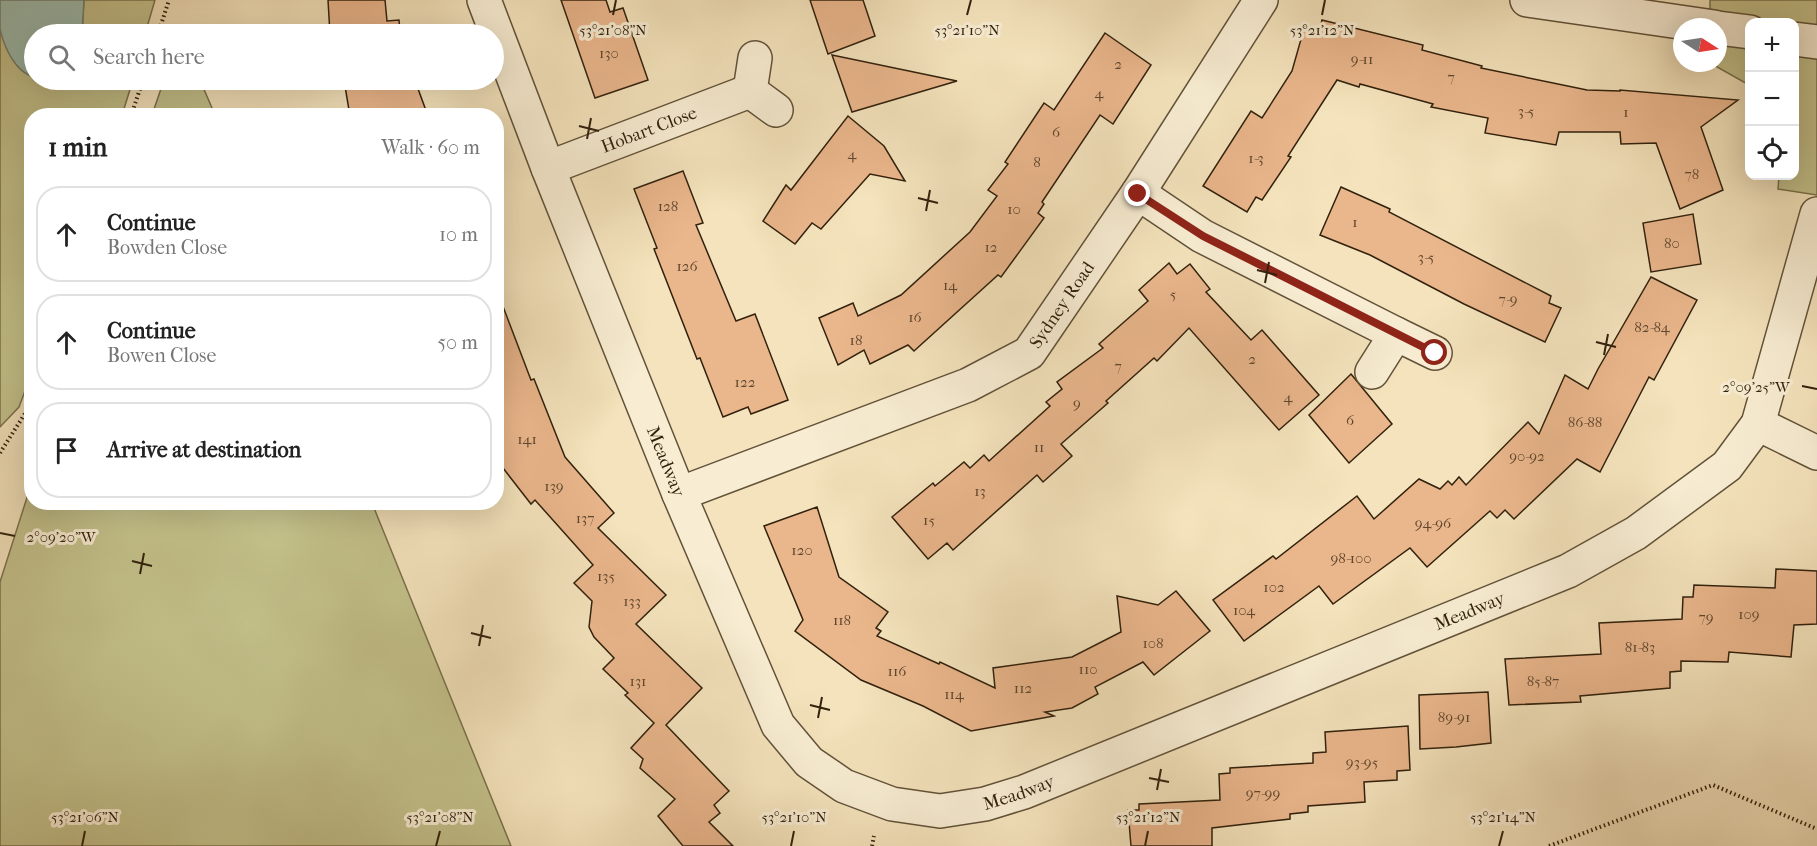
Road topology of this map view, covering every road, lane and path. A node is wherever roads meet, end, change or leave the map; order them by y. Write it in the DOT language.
graph roads {
  1 [pos="169,0"];
  2 [pos="484,0"];
  3 [pos="1261,0"];
  4 [pos="1527,0"];
  5 [pos="1673,21"];
  6 [pos="161,24"];
  7 [pos="493,24"];
  8 [pos="1727,29"];
  9 [pos="1745,31"];
  10 [pos="1799,40"];
  11 [pos="1817,42"];
  12 [pos="504,52"];
  13 [pos="755,58"];
  14 [pos="140,90"];
  15 [pos="750,91"];
  16 [pos="134,108"];
  17 [pos="776,110"];
  18 [pos="548,168"];
  19 [pos="1138,194"];
  20 [pos="1817,214"];
  21 [pos="1396,334"];
  22 [pos="1435,353"];
  23 [pos="1372,372"];
  24 [pos="24,415"];
  25 [pos="1758,424"];
  26 [pos="0,453"];
  27 [pos="1817,453"];
  28 [pos="679,494"];
  29 [pos="1817,829"];
  30 [pos="1548,846"];
  1 -- 6 [label="path"];
  2 -- 7 [label="street, Meadway"];
  3 -- 19 [label="street, Sydney Road"];
  4 -- 5 [label="street"];
  8 -- 9 [label="street"];
  10 -- 11 [label="street"];
  12 -- 18 [label="street, Meadway"];
  13 -- 15 [label="street"];
  14 -- 16 [label="path"];
  15 -- 17 [label="street"];
  15 -- 18 [label="street, Hobart Close"];
  18 -- 28 [label="street, Meadway"];
  19 -- 21 [label="street"];
  19 -- 28 [label="street, Sydney Road"];
  20 -- 25 [label="street, Meadway"];
  21 -- 22 [label="street"];
  21 -- 23 [label="street"];
  24 -- 26 [label="path"];
  25 -- 27 [label="street"];
  25 -- 28 [label="street, Meadway"];
  29 -- 30 [label="path"];
}
